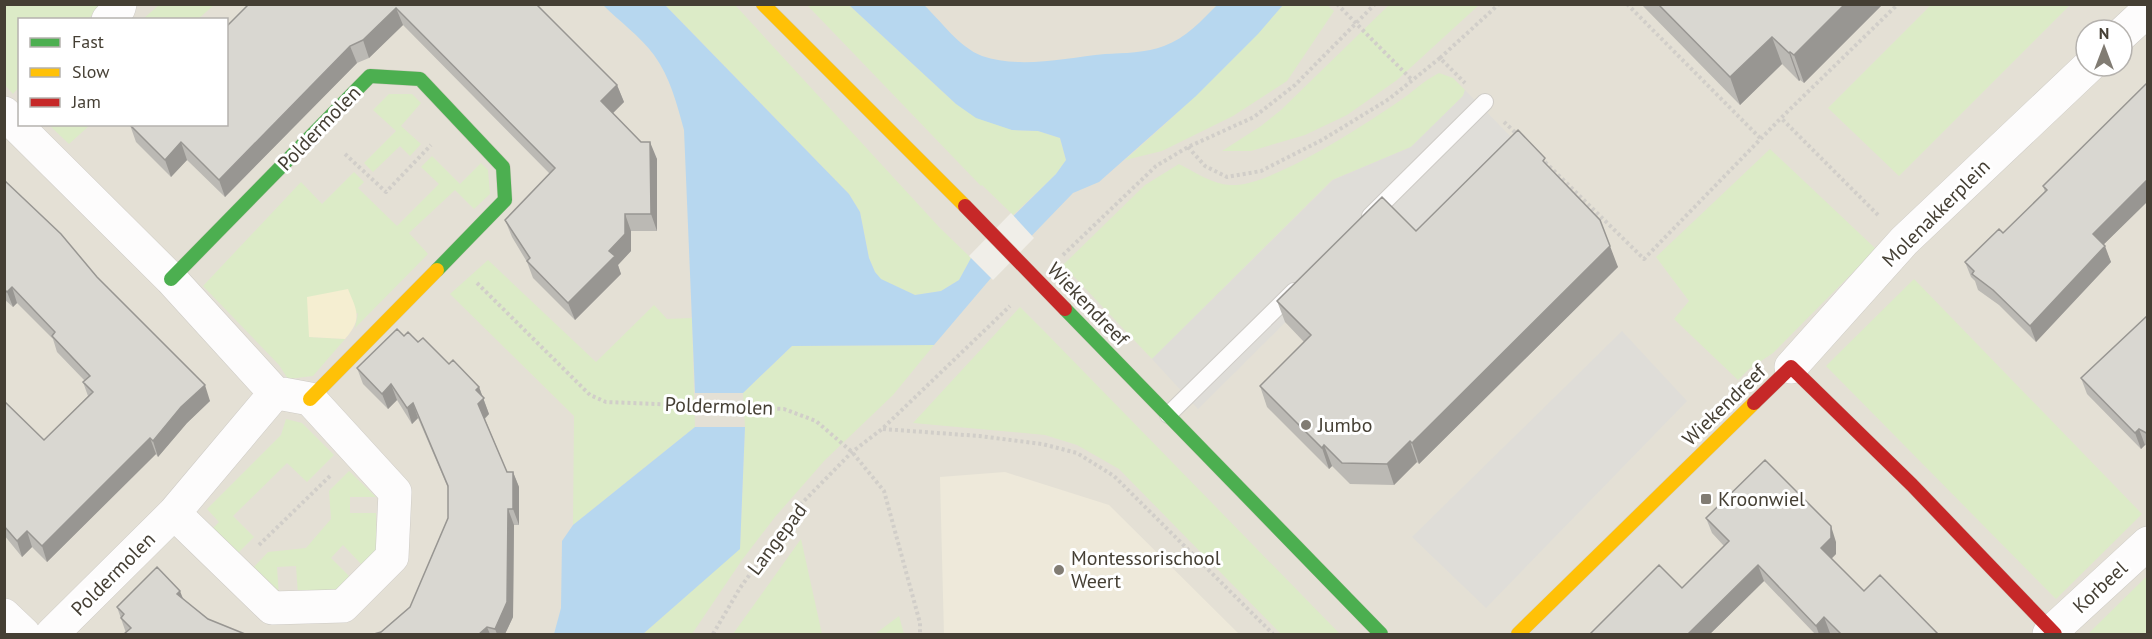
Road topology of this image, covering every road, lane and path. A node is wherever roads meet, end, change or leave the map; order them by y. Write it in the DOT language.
graph roads {
  1 [pos="120,4"];
  2 [pos="763,4"];
  3 [pos="1337,4"];
  4 [pos="1375,4"];
  5 [pos="1499,4"];
  6 [pos="1627,4"];
  7 [pos="1898,4"];
  8 [pos="2148,10"];
  9 [pos="110,18"];
  10 [pos="1357,22"];
  11 [pos="2134,23"];
  12 [pos="1440,58"];
  13 [pos="2076,78"];
  14 [pos="1412,80"];
  15 [pos="1485,102"];
  16 [pos="457,118"];
  17 [pos="1781,118"];
  18 [pos="24,126"];
  19 [pos="319,128"];
  20 [pos="1518,135"];
  21 [pos="1761,139"];
  22 [pos="1188,147"];
  23 [pos="1543,160"];
  24 [pos="1360,226"];
  25 [pos="1904,241"];
  26 [pos="450,256"];
  27 [pos="1062,256"];
  28 [pos="171,279"];
  29 [pos="1302,283"];
  30 [pos="1010,305"];
  31 [pos="1791,367"];
  32 [pos="275,393"];
  33 [pos="310,399"];
  34 [pos="1168,415"];
  35 [pos="882,429"];
  36 [pos="356,450"];
  37 [pos="852,452"];
  38 [pos="174,513"];
  39 [pos="2148,543"];
  40 [pos="233,571"];
  41 [pos="4,615"];
  42 [pos="2052,633"];
  43 [pos="24,634"];
  44 [pos="52,634"];
  45 [pos="713,634"];
  46 [pos="920,634"];
  47 [pos="1273,634"];
  48 [pos="1381,634"];
  49 [pos="1518,634"];
  1 -- 9 [label="street"];
  2 -- 34 [label="street, Wiekendreef, bridge"];
  3 -- 10 [label="path"];
  4 -- 10 [label="path"];
  5 -- 12 [label="path"];
  6 -- 21 [label="path"];
  7 -- 17 [label="path"];
  8 -- 11 [label="street"];
  10 -- 14 [label="path"];
  10 -- 22 [label="path"];
  12 -- 14 [label="path"];
  12 -- 15 [label="path"];
  13 -- 25 [label="street, Molenakkerplein"];
  14 -- 22 [label="path"];
  15 -- 20 [label="path"];
  15 -- 24 [label="lane"];
  16 -- 19 [label="street, Poldermolen"];
  16 -- 19 [label="path"];
  16 -- 26 [label="street, Poldermolen"];
  17 -- 21 [label="path"];
  17 -- 25 [label="path"];
  18 -- 28 [label="street"];
  19 -- 28 [label="street, Poldermolen"];
  21 -- 23 [label="path"];
  22 -- 27 [label="path"];
  25 -- 31 [label="street, Molenakkerplein"];
  26 -- 33 [label="street, Poldermolen"];
  26 -- 37 [label="path, Poldermolen"];
  28 -- 32 [label="street"];
  29 -- 34 [label="lane"];
  30 -- 35 [label="path, Langepad"];
  31 -- 42 [label="street, Wiekendreef"];
  31 -- 49 [label="street, Wiekendreef"];
  32 -- 33 [label="street"];
  32 -- 38 [label="street, Poldermolen"];
  33 -- 36 [label="street"];
  34 -- 48 [label="street, Wiekendreef"];
  35 -- 37 [label="path, Langepad"];
  35 -- 47 [label="path"];
  36 -- 40 [label="path"];
  36 -- 40 [label="street"];
  37 -- 45 [label="path, Langepad"];
  37 -- 46 [label="path, Poldermolen"];
  38 -- 40 [label="street"];
  38 -- 44 [label="street, Poldermolen"];
  39 -- 42 [label="street, Korbeel"];
  41 -- 43 [label="street"];
}
